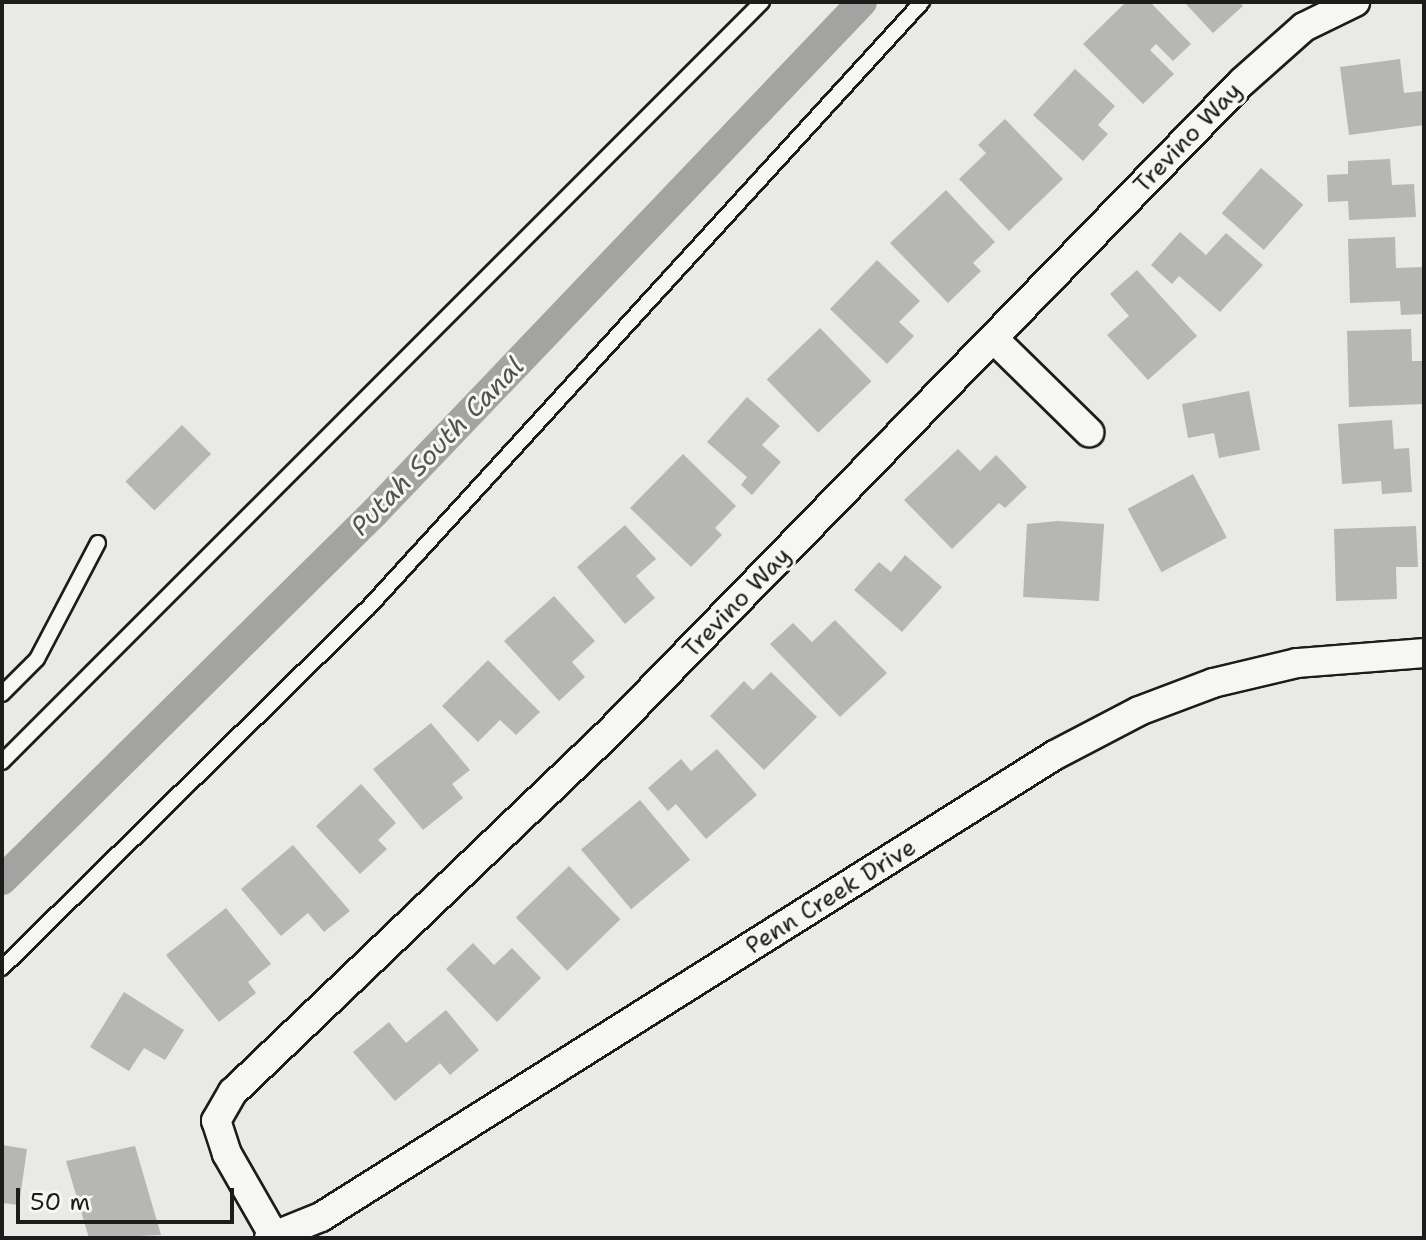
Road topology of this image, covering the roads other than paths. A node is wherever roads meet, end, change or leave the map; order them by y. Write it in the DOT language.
graph roads {
  1 [pos="762,2"];
  2 [pos="922,2"];
  3 [pos="1355,2"];
  4 [pos="995,340"];
  5 [pos="1089,432"];
  6 [pos="98,543"];
  7 [pos="1424,653"];
  8 [pos="2,694"];
  9 [pos="2,762"];
  10 [pos="2,968"];
  11 [pos="272,1237"];
  1 -- 9 [label="lane"];
  2 -- 10 [label="lane"];
  3 -- 4 [label="street, Trevino Way"];
  4 -- 5 [label="street"];
  4 -- 11 [label="street, Trevino Way"];
  6 -- 8 [label="lane"];
  7 -- 11 [label="street, Penn Creek Drive"];
}
